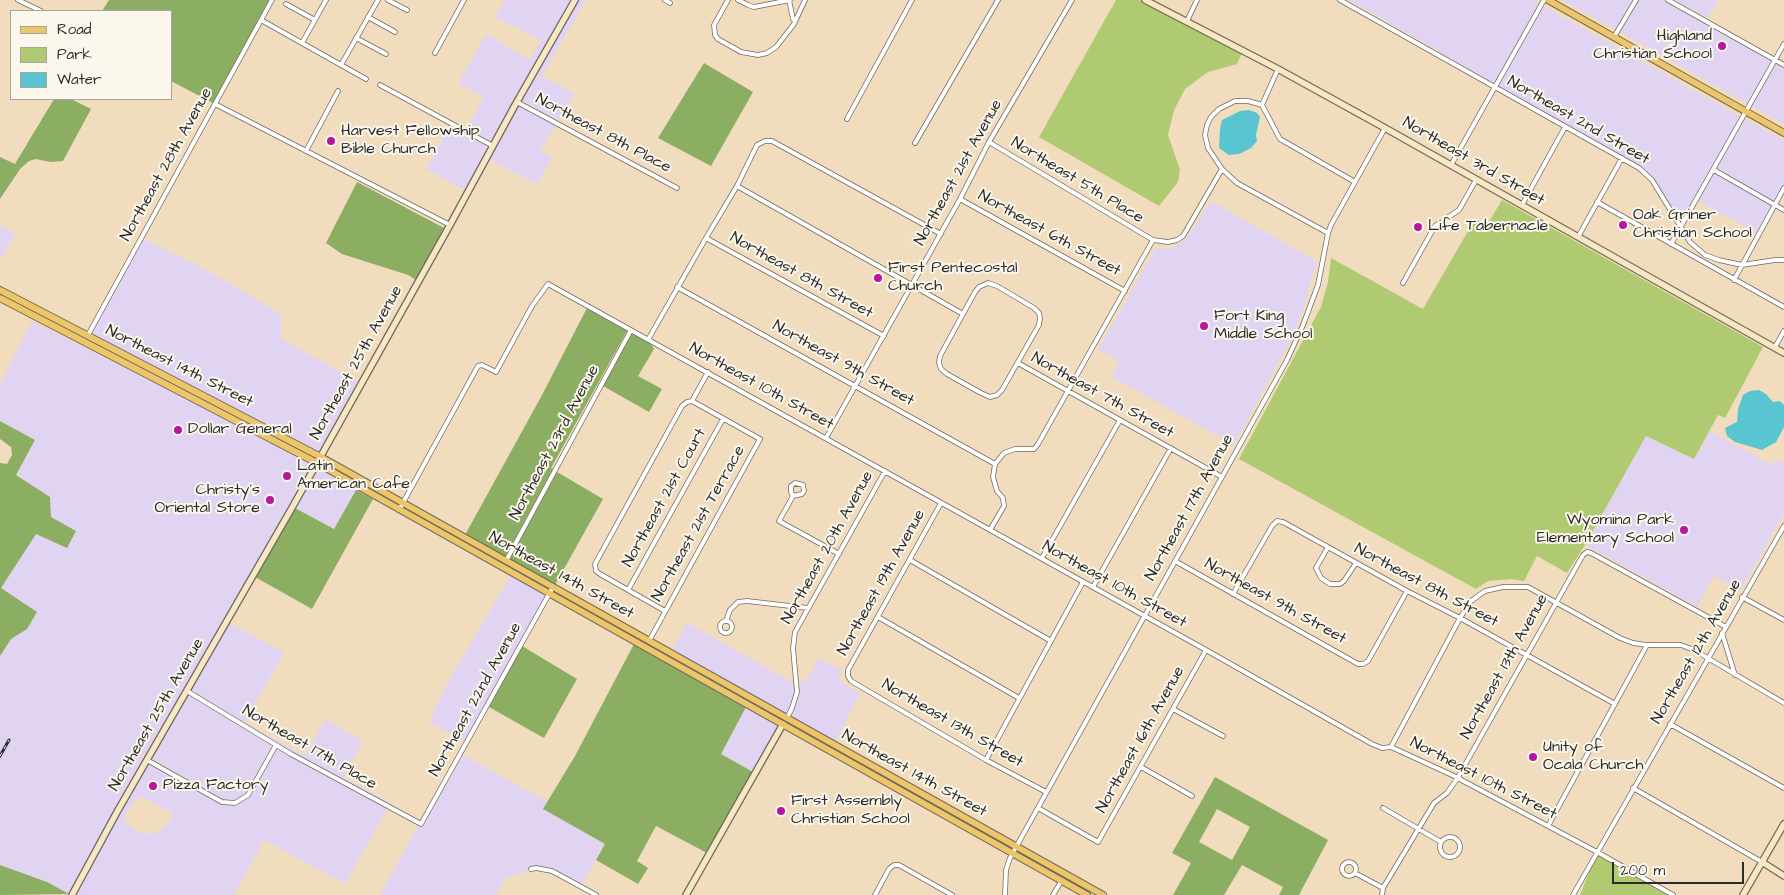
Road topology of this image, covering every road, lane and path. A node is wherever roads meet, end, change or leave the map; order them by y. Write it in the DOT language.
graph roads {
  1 [pos="18,0"];
  2 [pos="272,0"];
  3 [pos="326,0"];
  4 [pos="378,0"];
  5 [pos="388,0"];
  6 [pos="464,0"];
  7 [pos="575,0"];
  8 [pos="665,0"];
  9 [pos="728,0"];
  10 [pos="738,0"];
  11 [pos="789,0"];
  12 [pos="805,0"];
  13 [pos="912,0"];
  14 [pos="998,0"];
  15 [pos="1072,0"];
  16 [pos="1145,0"];
  17 [pos="1197,0"];
  18 [pos="1340,0"];
  19 [pos="1544,0"];
  20 [pos="1548,0"];
  21 [pos="1636,0"];
  22 [pos="1668,0"];
  23 [pos="670,3"];
  24 [pos="286,4"];
  25 [pos="39,10"];
  26 [pos="407,10"];
  27 [pos="368,17"];
  28 [pos="261,20"];
  29 [pos="315,20"];
  30 [pos="795,21"];
  31 [pos="1186,21"];
  32 [pos="395,32"];
  33 [pos="1614,37"];
  34 [pos="356,38"];
  35 [pos="302,43"];
  36 [pos="1784,44"];
  37 [pos="435,53"];
  38 [pos="386,54"];
  39 [pos="1775,60"];
  40 [pos="341,65"];
  41 [pos="1784,65"];
  42 [pos="1278,69"];
  43 [pos="366,79"];
  44 [pos="380,85"];
  45 [pos="1495,87"];
  46 [pos="338,91"];
  47 [pos="517,102"];
  48 [pos="215,104"];
  49 [pos="1262,105"];
  50 [pos="1747,112"];
  51 [pos="847,119"];
  52 [pos="1565,127"];
  53 [pos="1385,128"];
  54 [pos="1784,133"];
  55 [pos="989,142"];
  56 [pos="915,143"];
  57 [pos="493,146"];
  58 [pos="306,151"];
  59 [pos="1622,158"];
  60 [pos="1451,165"];
  61 [pos="1222,169"];
  62 [pos="1714,170"];
  63 [pos="1476,180"];
  64 [pos="1355,182"];
  65 [pos="737,186"];
  66 [pos="677,188"];
  67 [pos="1784,188"];
  68 [pos="960,198"];
  69 [pos="1597,202"];
  70 [pos="1522,205"];
  71 [pos="1775,205"];
  72 [pos="1784,210"];
  73 [pos="450,226"];
  74 [pos="1680,227"];
  75 [pos="1328,233"];
  76 [pos="941,234"];
  77 [pos="1578,236"];
  78 [pos="706,238"];
  79 [pos="1154,240"];
  80 [pos="1671,244"];
  81 [pos="1707,256"];
  82 [pos="1784,260"];
  83 [pos="1703,263"];
  84 [pos="1742,265"];
  85 [pos="1734,280"];
  86 [pos="1403,283"];
  87 [pos="912,285"];
  88 [pos="678,288"];
  89 [pos="0,290"];
  90 [pos="1125,291"];
  91 [pos="0,298"];
  92 [pos="1784,308"];
  93 [pos="963,314"];
  94 [pos="631,330"];
  95 [pos="1784,331"];
  96 [pos="88,335"];
  97 [pos="884,336"];
  98 [pos="649,338"];
  99 [pos="84,342"];
  100 [pos="1775,348"];
  101 [pos="1784,353"];
  102 [pos="1018,363"];
  103 [pos="157,370"];
  104 [pos="708,372"];
  105 [pos="153,378"];
  106 [pos="855,387"];
  107 [pos="1068,391"];
  108 [pos="692,401"];
  109 [pos="221,405"];
  110 [pos="218,411"];
  111 [pos="723,419"];
  112 [pos="1120,420"];
  113 [pos="826,438"];
  114 [pos="1171,448"];
  115 [pos="319,460"];
  116 [pos="995,464"];
  117 [pos="885,471"];
  118 [pos="1222,477"];
  119 [pos="793,496"];
  120 [pos="403,503"];
  121 [pos="942,503"];
  122 [pos="399,510"];
  123 [pos="1784,526"];
  124 [pos="990,530"];
  125 [pos="1779,535"];
  126 [pos="1784,538"];
  127 [pos="1328,547"];
  128 [pos="839,554"];
  129 [pos="1042,558"];
  130 [pos="910,560"];
  131 [pos="506,561"];
  132 [pos="1174,561"];
  133 [pos="1356,563"];
  134 [pos="502,568"];
  135 [pos="1083,582"];
  136 [pos="1093,587"];
  137 [pos="551,590"];
  138 [pos="628,590"];
  139 [pos="1407,592"];
  140 [pos="1233,594"];
  141 [pos="1742,597"];
  142 [pos="1556,602"];
  143 [pos="808,608"];
  144 [pos="665,611"];
  145 [pos="1144,616"];
  146 [pos="878,617"];
  147 [pos="1460,618"];
  148 [pos="726,620"];
  149 [pos="1784,620"];
  150 [pos="1726,627"];
  151 [pos="1722,633"];
  152 [pos="1051,641"];
  153 [pos="648,644"];
  154 [pos="1647,645"];
  155 [pos="1206,650"];
  156 [pos="1528,655"];
  157 [pos="1708,659"];
  158 [pos="1736,675"];
  159 [pos="848,676"];
  160 [pos="186,691"];
  161 [pos="1019,698"];
  162 [pos="1784,703"];
  163 [pos="1615,704"];
  164 [pos="1173,708"];
  165 [pos="787,718"];
  166 [pos="783,724"];
  167 [pos="1670,724"];
  168 [pos="1223,736"];
  169 [pos="276,745"];
  170 [pos="1391,747"];
  171 [pos="147,760"];
  172 [pos="986,760"];
  173 [pos="1141,767"];
  174 [pos="1457,779"];
  175 [pos="1633,788"];
  176 [pos="1784,788"];
  177 [pos="1046,792"];
  178 [pos="1192,796"];
  179 [pos="1038,808"];
  180 [pos="1383,808"];
  181 [pos="421,824"];
  182 [pos="1784,824"];
  183 [pos="1548,826"];
  184 [pos="1419,828"];
  185 [pos="1441,842"];
  186 [pos="1016,846"];
  187 [pos="1597,852"];
  188 [pos="1012,853"];
  189 [pos="1762,862"];
  190 [pos="531,869"];
  191 [pos="1355,873"];
  192 [pos="1065,874"];
  193 [pos="1784,876"];
  194 [pos="1062,881"];
  195 [pos="1383,888"];
  196 [pos="944,893"];
  197 [pos="72,895"];
  198 [pos="596,895"];
  199 [pos="686,895"];
  200 [pos="874,895"];
  201 [pos="952,895"];
  202 [pos="1006,895"];
  203 [pos="1053,895"];
  204 [pos="1087,895"];
  205 [pos="1103,895"];
  206 [pos="1382,895"];
  207 [pos="1573,895"];
  208 [pos="1672,895"];
  209 [pos="1743,895"];
  1 -- 25 [label="street"];
  2 -- 28 [label="street, Northeast 28th Avenue"];
  3 -- 29 [label="street"];
  4 -- 27 [label="street"];
  5 -- 26 [label="street"];
  6 -- 37 [label="street"];
  7 -- 47 [label="street, Northeast 25th Avenue"];
  8 -- 23 [label="street"];
  9 -- 30 [label="street"];
  10 -- 11 [label="street"];
  11 -- 30 [label="street"];
  12 -- 30 [label="street"];
  13 -- 51 [label="street"];
  14 -- 56 [label="street"];
  15 -- 55 [label="street, Northeast 21st Avenue"];
  16 -- 31 [label="street, Northeast 3rd Street"];
  17 -- 31 [label="street"];
  18 -- 45 [label="street, Northeast 2nd Street"];
  19 -- 45 [label="street"];
  20 -- 33 [label="main road"];
  21 -- 33 [label="street"];
  22 -- 39 [label="street"];
  24 -- 29 [label="street"];
  27 -- 32 [label="street"];
  27 -- 34 [label="street"];
  28 -- 35 [label="street"];
  28 -- 48 [label="street, Northeast 28th Avenue"];
  29 -- 35 [label="street"];
  31 -- 42 [label="street, Northeast 3rd Street"];
  33 -- 50 [label="main road"];
  34 -- 38 [label="street"];
  34 -- 40 [label="street"];
  35 -- 40 [label="street"];
  36 -- 39 [label="street"];
  39 -- 41 [label="street"];
  39 -- 50 [label="street"];
  40 -- 43 [label="street"];
  42 -- 49 [label="street"];
  42 -- 53 [label="street, Northeast 3rd Street"];
  44 -- 57 [label="street"];
  45 -- 52 [label="street, Northeast 2nd Street"];
  45 -- 60 [label="street"];
  46 -- 58 [label="street"];
  47 -- 57 [label="street, Northeast 25th Avenue"];
  47 -- 66 [label="street, Northeast 8th Place"];
  48 -- 58 [label="street"];
  48 -- 96 [label="street, Northeast 28th Avenue"];
  49 -- 61 [label="street"];
  49 -- 64 [label="street"];
  50 -- 54 [label="main road"];
  50 -- 62 [label="street"];
  52 -- 59 [label="street, Northeast 2nd Street"];
  52 -- 70 [label="street"];
  53 -- 60 [label="street, Northeast 3rd Street"];
  53 -- 64 [label="street, Northeast 17th Avenue"];
  55 -- 68 [label="street, Northeast 21st Avenue"];
  55 -- 79 [label="street, Northeast 5th Place"];
  57 -- 73 [label="street, Northeast 25th Avenue"];
  58 -- 73 [label="street"];
  59 -- 69 [label="street"];
  59 -- 74 [label="street, Northeast 2nd Street"];
  60 -- 63 [label="street, Northeast 3rd Street"];
  61 -- 75 [label="street"];
  61 -- 79 [label="street"];
  62 -- 71 [label="street"];
  62 -- 74 [label="street"];
  63 -- 70 [label="street, Northeast 3rd Street"];
  63 -- 86 [label="street"];
  64 -- 75 [label="street, Northeast 17th Avenue"];
  65 -- 76 [label="street"];
  65 -- 78 [label="street"];
  65 -- 87 [label="street"];
  67 -- 71 [label="street"];
  68 -- 76 [label="street, Northeast 21st Avenue"];
  68 -- 90 [label="street, Northeast 6th Street"];
  69 -- 77 [label="street"];
  69 -- 80 [label="street"];
  70 -- 77 [label="street, Northeast 3rd Street"];
  71 -- 72 [label="street"];
  71 -- 84 [label="street"];
  73 -- 115 [label="street, Northeast 25th Avenue"];
  74 -- 80 [label="street"];
  74 -- 81 [label="street, Northeast 2nd Street"];
  75 -- 118 [label="street, Northeast 17th Avenue"];
  76 -- 87 [label="street, Northeast 21st Avenue"];
  77 -- 100 [label="street, Northeast 3rd Street"];
  78 -- 88 [label="street"];
  78 -- 97 [label="street, Northeast 8th Street"];
  79 -- 90 [label="street"];
  80 -- 83 [label="street"];
  81 -- 83 [label="street"];
  81 -- 84 [label="street, Northeast 2nd Street"];
  82 -- 84 [label="street, Northeast 2nd Street"];
  83 -- 85 [label="street"];
  84 -- 85 [label="street"];
  85 -- 92 [label="street"];
  87 -- 93 [label="street"];
  87 -- 97 [label="street, Northeast 21st Avenue"];
  88 -- 98 [label="street"];
  88 -- 106 [label="street, Northeast 9th Street"];
  89 -- 96 [label="main road, Northeast 14th Street"];
  90 -- 107 [label="street"];
  91 -- 99 [label="main road, Northeast 14th Street"];
  93 -- 102 [label="street, Northeast 7th Street"];
  93 -- 102 [label="street"];
  94 -- 98 [label="street, Northeast 10th Street"];
  94 -- 120 [label="street, Northeast 10th Street"];
  94 -- 131 [label="street, Northeast 23rd Avenue"];
  95 -- 100 [label="street"];
  96 -- 99 [label="street, Northeast 28th Avenue"];
  96 -- 103 [label="main road, Northeast 14th Street"];
  97 -- 106 [label="street, Northeast 21st Avenue"];
  98 -- 104 [label="street, Northeast 10th Street"];
  99 -- 105 [label="main road, Northeast 14th Street"];
  100 -- 101 [label="street, Northeast 3rd Street"];
  102 -- 107 [label="street, Northeast 7th Street"];
  103 -- 105 [label="main road"];
  103 -- 109 [label="main road, Northeast 14th Street"];
  104 -- 108 [label="street"];
  104 -- 113 [label="street, Northeast 10th Street"];
  105 -- 110 [label="main road, Northeast 14th Street"];
  106 -- 113 [label="street, Northeast 21st Avenue"];
  106 -- 116 [label="street, Northeast 9th Street"];
  107 -- 112 [label="street, Northeast 7th Street"];
  107 -- 116 [label="street"];
  108 -- 111 [label="street"];
  108 -- 138 [label="street"];
  109 -- 110 [label="main road"];
  109 -- 115 [label="main road, Northeast 14th Street"];
  110 -- 115 [label="main road, Northeast 14th Street"];
  111 -- 138 [label="street, Northeast 21st Court"];
  111 -- 144 [label="street, Northeast 21st Terrace"];
  112 -- 114 [label="street, Northeast 7th Street"];
  112 -- 129 [label="street"];
  113 -- 117 [label="street, Northeast 10th Street"];
  114 -- 118 [label="street, Northeast 7th Street"];
  114 -- 136 [label="street"];
  115 -- 120 [label="main road, Northeast 14th Street"];
  115 -- 122 [label="main road, Northeast 14th Street"];
  115 -- 160 [label="street, Northeast 25th Avenue"];
  116 -- 124 [label="street"];
  117 -- 121 [label="street, Northeast 10th Street"];
  117 -- 128 [label="street, Northeast 20th Avenue"];
  118 -- 132 [label="street, Northeast 17th Avenue"];
  119 -- 128 [label="street"];
  120 -- 122 [label="street"];
  120 -- 131 [label="main road, Northeast 14th Street"];
  121 -- 124 [label="street, Northeast 10th Street"];
  121 -- 130 [label="street, Northeast 19th Avenue"];
  122 -- 134 [label="main road, Northeast 14th Street"];
  123 -- 125 [label="street, Northeast 12th Avenue"];
  124 -- 129 [label="street, Northeast 10th Street"];
  125 -- 126 [label="street"];
  125 -- 141 [label="street, Northeast 12th Avenue"];
  127 -- 133 [label="street, Northeast 8th Street"];
  127 -- 133 [label="street"];
  127 -- 140 [label="street, Northeast 8th Street"];
  128 -- 143 [label="street, Northeast 20th Avenue"];
  129 -- 135 [label="street, Northeast 10th Street"];
  130 -- 146 [label="street, Northeast 19th Avenue"];
  130 -- 152 [label="street"];
  131 -- 134 [label="street, Northeast 23rd Avenue"];
  131 -- 137 [label="main road, Northeast 14th Street"];
  132 -- 140 [label="street, Northeast 9th Street"];
  132 -- 145 [label="street, Northeast 17th Avenue"];
  133 -- 139 [label="street, Northeast 8th Street"];
  134 -- 137 [label="main road, Northeast 14th Street"];
  135 -- 136 [label="street, Northeast 10th Street"];
  135 -- 152 [label="street"];
  136 -- 145 [label="street, Northeast 10th Street"];
  137 -- 153 [label="main road, Northeast 14th Street"];
  137 -- 181 [label="street, Northeast 22nd Avenue"];
  138 -- 144 [label="street"];
  139 -- 140 [label="street, Northeast 9th Street"];
  139 -- 147 [label="street, Northeast 8th Street"];
  141 -- 149 [label="street"];
  141 -- 150 [label="street, Northeast 12th Avenue"];
  142 -- 147 [label="street"];
  142 -- 150 [label="street, Northeast 13th Avenue"];
  142 -- 154 [label="street"];
  142 -- 156 [label="street, Northeast 13th Avenue"];
  143 -- 148 [label="street"];
  143 -- 165 [label="street, Northeast 20th Avenue"];
  144 -- 153 [label="street, Northeast 21st Terrace"];
  145 -- 155 [label="street, Northeast 10th Street"];
  145 -- 177 [label="street, Northeast 17th Avenue"];
  146 -- 159 [label="street, Northeast 19th Avenue"];
  146 -- 161 [label="street"];
  147 -- 156 [label="street, Northeast 8th Street"];
  147 -- 170 [label="street"];
  150 -- 151 [label="street, Northeast 12th Avenue"];
  151 -- 157 [label="street, Northeast 12th Avenue"];
  151 -- 158 [label="street"];
  152 -- 161 [label="street"];
  153 -- 165 [label="main road, Northeast 14th Street"];
  153 -- 166 [label="main road, Northeast 14th Street"];
  154 -- 157 [label="street"];
  154 -- 163 [label="street"];
  155 -- 164 [label="street, Northeast 16th Avenue"];
  155 -- 170 [label="street, Northeast 10th Street"];
  156 -- 163 [label="street, Northeast 8th Street"];
  156 -- 174 [label="street, Northeast 13th Avenue"];
  157 -- 158 [label="street"];
  157 -- 167 [label="street, Northeast 12th Avenue"];
  158 -- 162 [label="street"];
  159 -- 172 [label="street, Northeast 13th Street"];
  160 -- 169 [label="street, Northeast 17th Place"];
  160 -- 171 [label="street, Northeast 25th Avenue"];
  161 -- 172 [label="street"];
  163 -- 183 [label="street"];
  164 -- 168 [label="street"];
  164 -- 173 [label="street, Northeast 16th Avenue"];
  165 -- 166 [label="street, Northeast 20th Avenue"];
  165 -- 186 [label="main road, Northeast 14th Street"];
  166 -- 188 [label="main road, Northeast 14th Street"];
  166 -- 199 [label="street"];
  167 -- 175 [label="street, Northeast 12th Avenue"];
  167 -- 176 [label="street"];
  169 -- 171 [label="street"];
  169 -- 181 [label="street, Northeast 17th Place"];
  170 -- 174 [label="street, Northeast 10th Street"];
  171 -- 197 [label="street, Northeast 25th Avenue"];
  172 -- 177 [label="street, Northeast 13th Street"];
  173 -- 178 [label="street"];
  173 -- 179 [label="street, Northeast 16th Avenue"];
  174 -- 183 [label="street, Northeast 10th Street"];
  174 -- 184 [label="street, Northeast 13th Avenue"];
  175 -- 187 [label="street, Northeast 12th Avenue"];
  175 -- 189 [label="street"];
  177 -- 179 [label="street, Northeast 17th Avenue"];
  179 -- 186 [label="street, Northeast 17th Avenue"];
  180 -- 184 [label="street"];
  182 -- 189 [label="street"];
  183 -- 187 [label="street, Northeast 10th Street"];
  184 -- 185 [label="street"];
  184 -- 195 [label="street, Northeast 13th Avenue"];
  185 -- 185 [label="street"];
  186 -- 188 [label="street, Northeast 17th Avenue"];
  186 -- 192 [label="main road, Northeast 14th Street"];
  187 -- 207 [label="street, Northeast 12th Avenue"];
  187 -- 208 [label="street, Northeast 10th Street"];
  188 -- 194 [label="main road, Northeast 14th Street"];
  188 -- 202 [label="street, Northeast 17th Avenue"];
  189 -- 193 [label="street"];
  189 -- 209 [label="street"];
  190 -- 198 [label="street"];
  191 -- 195 [label="street"];
  192 -- 194 [label="street"];
  192 -- 205 [label="main road, Northeast 14th Street"];
  194 -- 203 [label="street"];
  194 -- 204 [label="main road, Northeast 14th Street"];
  195 -- 206 [label="street, Northeast 13th Avenue"];
  196 -- 200 [label="street"];
  196 -- 201 [label="street"];
}
